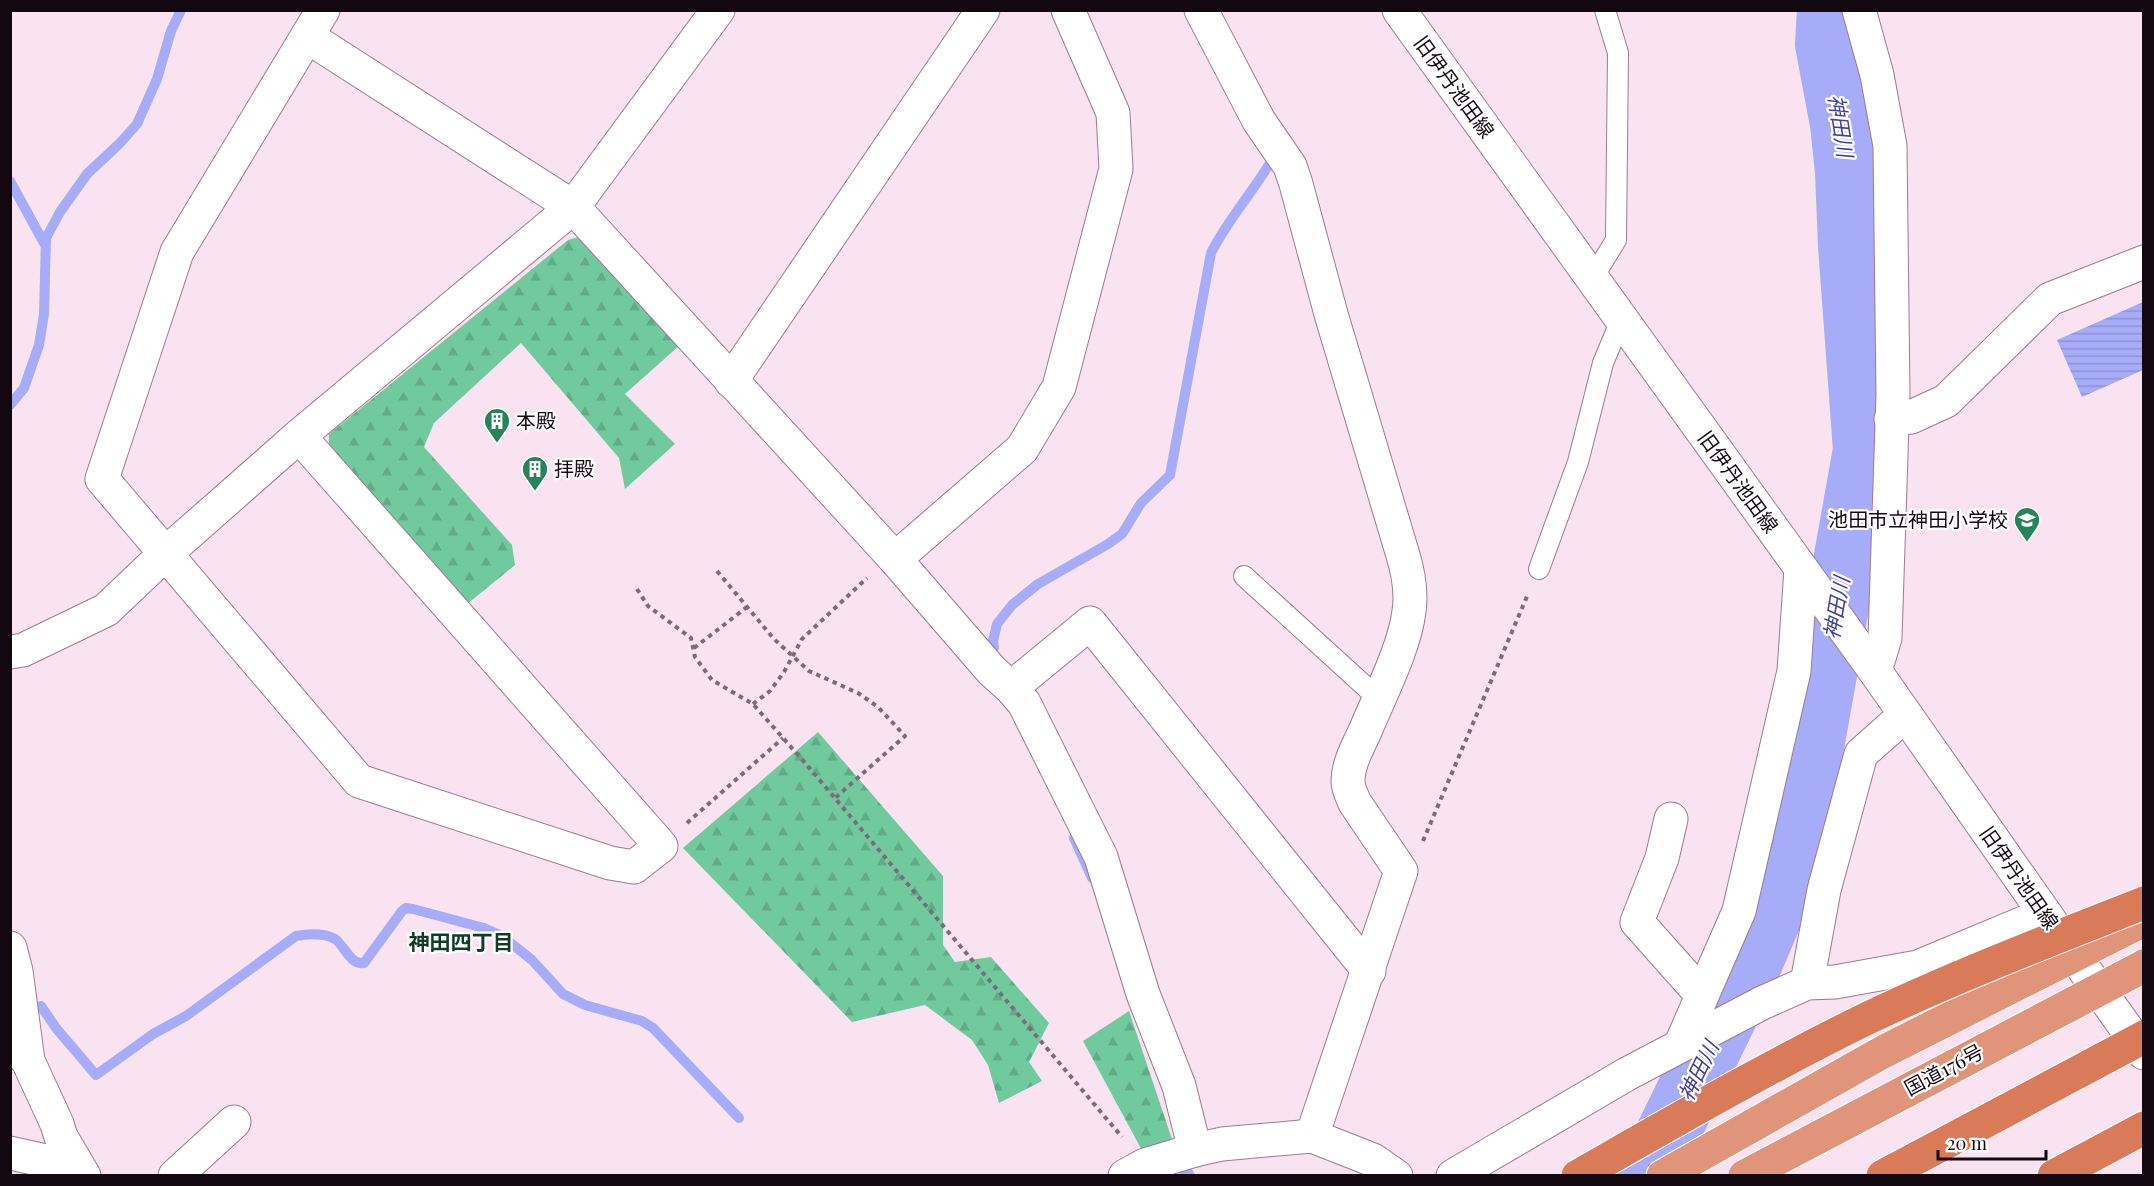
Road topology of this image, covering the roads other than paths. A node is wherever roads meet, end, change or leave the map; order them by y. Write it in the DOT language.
graph roads {
  1 [pos="718,10"];
  2 [pos="983,10"];
  3 [pos="1068,10"];
  4 [pos="1201,10"];
  5 [pos="1399,10"];
  6 [pos="1605,10"];
  7 [pos="1859,10"];
  8 [pos="315,24"];
  9 [pos="573,207"];
  10 [pos="2144,262"];
  11 [pos="1592,279"];
  12 [pos="1621,320"];
  13 [pos="731,381"];
  14 [pos="1891,419"];
  15 [pos="299,436"];
  16 [pos="165,554"];
  17 [pos="895,559"];
  18 [pos="1539,569"];
  19 [pos="1244,576"];
  20 [pos="1808,579"];
  21 [pos="10,652"];
  22 [pos="1866,659"];
  23 [pos="1011,687"];
  24 [pos="1379,699"];
  25 [pos="1905,715"];
  26 [pos="1671,819"];
  27 [pos="2144,903"];
  28 [pos="2045,914"];
  29 [pos="2144,920"];
  30 [pos="10,948"];
  31 [pos="2074,955"];
  32 [pos="2144,966"];
  33 [pos="1369,971"];
  34 [pos="1807,983"];
  35 [pos="1701,995"];
  36 [pos="2144,1036"];
  37 [pos="1689,1040"];
  38 [pos="19,1051"];
  39 [pos="2144,1053"];
  40 [pos="234,1122"];
  41 [pos="2144,1128"];
  42 [pos="1312,1136"];
  43 [pos="1195,1150"];
  44 [pos="10,1153"];
  45 [pos="1135,1170"];
  46 [pos="80,1176"];
  47 [pos="84,1176"];
  48 [pos="175,1176"];
  49 [pos="1396,1176"];
  50 [pos="1453,1176"];
  51 [pos="1578,1176"];
  52 [pos="1663,1176"];
  53 [pos="1745,1176"];
  54 [pos="1883,1176"];
  55 [pos="2054,1176"];
  1 -- 9 [label="street"];
  2 -- 13 [label="street"];
  3 -- 17 [label="street"];
  4 -- 24 [label="street"];
  5 -- 11 [label="street, 旧伊丹池田線"];
  6 -- 11 [label="lane"];
  7 -- 14 [label="street"];
  8 -- 9 [label="street"];
  8 -- 16 [label="street"];
  9 -- 13 [label="street"];
  9 -- 15 [label="street"];
  10 -- 14 [label="street"];
  11 -- 12 [label="street, 旧伊丹池田線"];
  12 -- 18 [label="lane"];
  12 -- 20 [label="street, 旧伊丹池田線"];
  13 -- 17 [label="street"];
  14 -- 22 [label="street"];
  15 -- 16 [label="street"];
  15 -- 16 [label="street"];
  16 -- 21 [label="street"];
  17 -- 23 [label="street"];
  19 -- 24 [label="lane"];
  20 -- 22 [label="street, 旧伊丹池田線"];
  20 -- 35 [label="street"];
  22 -- 25 [label="street, 旧伊丹池田線"];
  23 -- 33 [label="street"];
  23 -- 43 [label="street"];
  24 -- 33 [label="street"];
  25 -- 28 [label="street, 旧伊丹池田線"];
  25 -- 34 [label="street"];
  26 -- 35 [label="street"];
  27 -- 51 [label="highway, bridge"];
  28 -- 31 [label="street, 旧伊丹池田線"];
  28 -- 34 [label="street"];
  29 -- 31 [label="highway"];
  30 -- 38 [label="street"];
  31 -- 39 [label="street, 旧伊丹池田線"];
  31 -- 52 [label="highway"];
  32 -- 53 [label="highway, 国道176号, bridge"];
  33 -- 42 [label="street"];
  34 -- 37 [label="street"];
  35 -- 37 [label="street"];
  36 -- 54 [label="highway, bridge"];
  37 -- 50 [label="street"];
  38 -- 47 [label="street"];
  40 -- 48 [label="street"];
  41 -- 55 [label="highway"];
  42 -- 43 [label="street"];
  42 -- 49 [label="street"];
  43 -- 45 [label="street"];
  44 -- 46 [label="street"];
}
